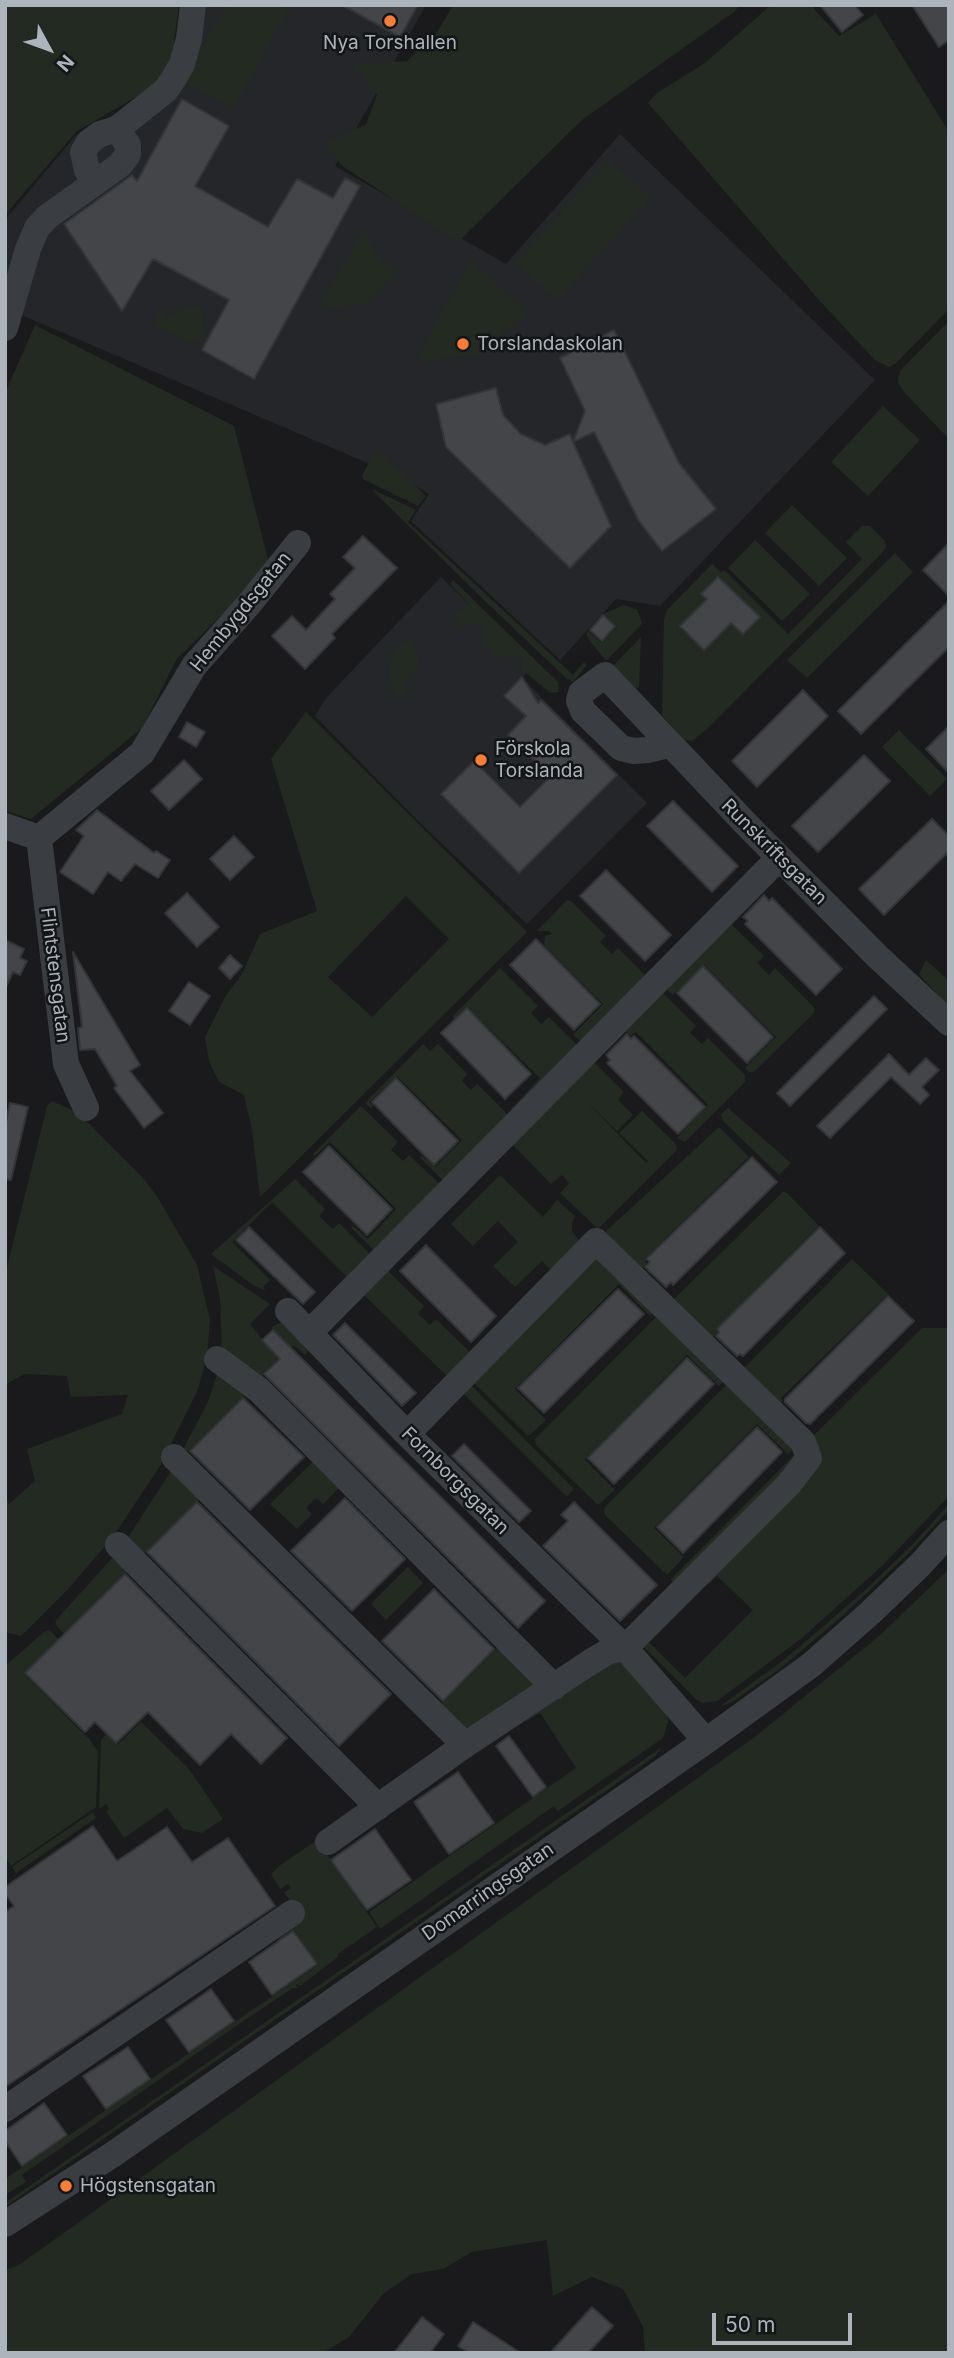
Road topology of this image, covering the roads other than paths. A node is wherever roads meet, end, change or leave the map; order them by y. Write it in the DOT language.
graph roads {
  1 [pos="193,5"];
  2 [pos="5,328"];
  3 [pos="298,543"];
  4 [pos="669,745"];
  5 [pos="5,826"];
  6 [pos="39,838"];
  7 [pos="779,858"];
  8 [pos="949,1023"];
  9 [pos="86,1108"];
  10 [pos="288,1311"];
  11 [pos="309,1333"];
  12 [pos="218,1359"];
  13 [pos="407,1434"];
  14 [pos="174,1457"];
  15 [pos="949,1533"];
  16 [pos="118,1545"];
  17 [pos="625,1648"];
  18 [pos="554,1687"];
  19 [pos="706,1741"];
  20 [pos="465,1745"];
  21 [pos="378,1807"];
  22 [pos="328,1842"];
  23 [pos="292,1913"];
  24 [pos="5,2109"];
  25 [pos="5,2224"];
  1 -- 2 [label="street"];
  3 -- 6 [label="street, Hembygdsgatan"];
  4 -- 4 [label="street, Runskriftsgatan"];
  4 -- 7 [label="street, Runskriftsgatan"];
  5 -- 6 [label="street"];
  6 -- 9 [label="street, Flintstensgatan"];
  7 -- 8 [label="street, Runskriftsgatan"];
  7 -- 11 [label="street"];
  10 -- 11 [label="street, Fornborgsgatan"];
  11 -- 13 [label="street, Fornborgsgatan"];
  12 -- 18 [label="street"];
  13 -- 17 [label="street, Fornborgsgatan"];
  13 -- 17 [label="street"];
  14 -- 20 [label="street"];
  15 -- 19 [label="street, Domarringsgatan"];
  16 -- 21 [label="street"];
  17 -- 18 [label="street"];
  17 -- 19 [label="street, Fornborgsgatan"];
  18 -- 20 [label="street"];
  19 -- 25 [label="street, Domarringsgatan"];
  20 -- 21 [label="street"];
  21 -- 22 [label="street"];
  23 -- 24 [label="street"];
}
